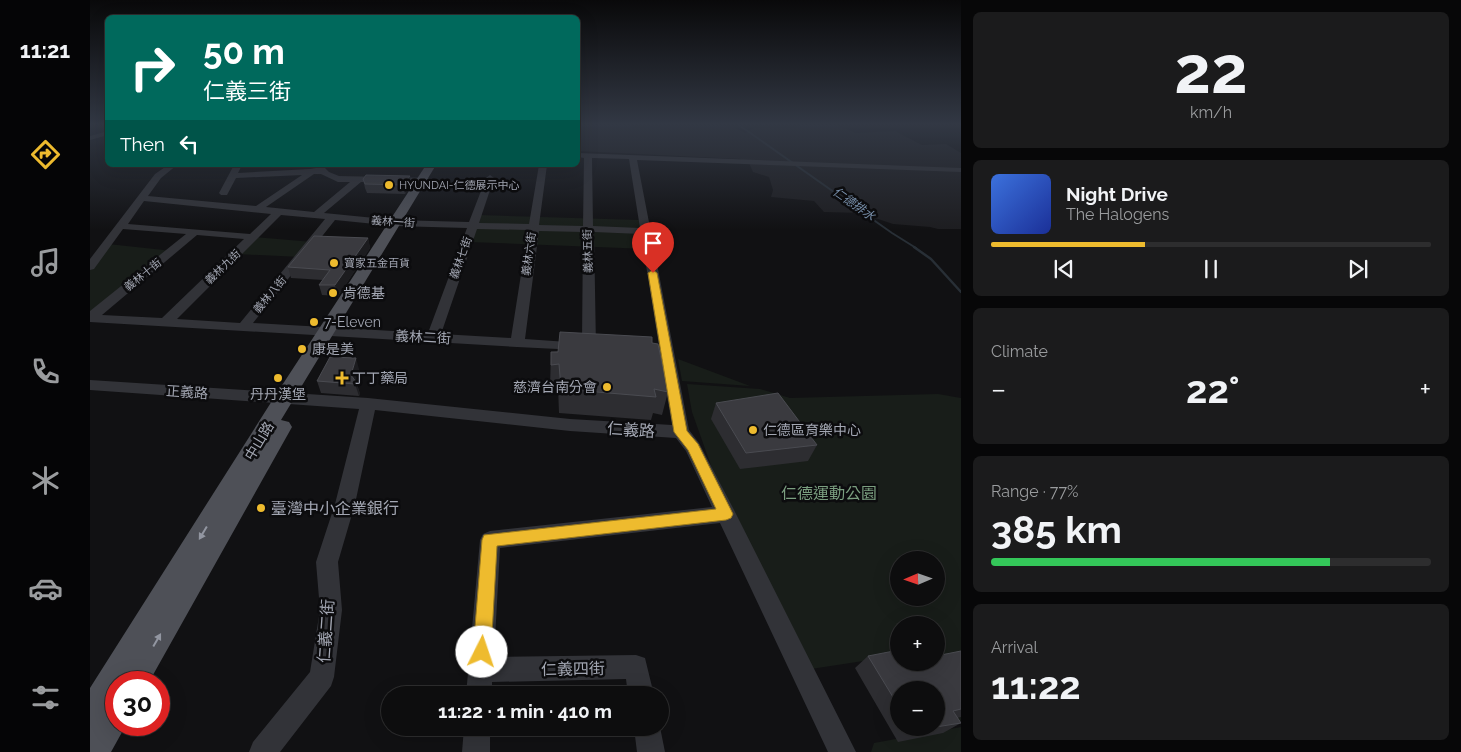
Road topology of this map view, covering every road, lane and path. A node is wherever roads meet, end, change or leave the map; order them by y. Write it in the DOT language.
graph roads {
  1 [pos="583,160"];
  2 [pos="634,160"];
  3 [pos="711,160"];
  4 [pos="169,167"];
  5 [pos="237,167"];
  6 [pos="543,167"];
  7 [pos="318,169"];
  8 [pos="961,170"];
  9 [pos="430,172"];
  10 [pos="232,176"];
  11 [pos="490,178"];
  12 [pos="359,179"];
  13 [pos="224,193"];
  14 [pos="142,198"];
  15 [pos="258,209"];
  16 [pos="279,211"];
  17 [pos="316,215"];
  18 [pos="333,216"];
  19 [pos="400,223"];
  20 [pos="473,225"];
  21 [pos="121,226"];
  22 [pos="533,227"];
  23 [pos="588,229"];
  24 [pos="645,231"];
  25 [pos="195,232"];
  26 [pos="254,237"];
  27 [pos="90,267"];
  28 [pos="90,318"];
  29 [pos="166,322"];
  30 [pos="243,327"];
  31 [pos="332,332"];
  32 [pos="432,338"];
  33 [pos="516,342"];
  34 [pos="594,347"];
  35 [pos="628,349"];
  36 [pos="667,351"];
  37 [pos="90,385"];
  38 [pos="291,399"];
  39 [pos="368,404"];
  40 [pos="681,432"];
  41 [pos="726,514"];
  42 [pos="481,670"];
  43 [pos="138,671"];
  44 [pos="480,686"];
  45 [pos="639,686"];
  46 [pos="90,718"];
  47 [pos="105,729"];
  48 [pos="477,736"];
  49 [pos="648,736"];
  50 [pos="92,752"];
  51 [pos="263,752"];
  52 [pos="476,752"];
  53 [pos="651,752"];
  54 [pos="842,752"];
  1 -- 23 [label="street, 義林五街"];
  2 -- 24 [label="street"];
  3 -- 8 [label="street"];
  4 -- 14 [label="street"];
  5 -- 10 [label="street"];
  6 -- 22 [label="street, 義林六街"];
  7 -- 10 [label="street"];
  7 -- 12 [label="street"];
  7 -- 15 [label="street"];
  9 -- 12 [label="street"];
  9 -- 19 [label="main road, 中山路"];
  10 -- 13 [label="street"];
  11 -- 20 [label="street, 義林七街"];
  12 -- 17 [label="street"];
  14 -- 15 [label="street, 義林一街"];
  14 -- 21 [label="street"];
  15 -- 16 [label="street, 義林一街"];
  16 -- 17 [label="street, 義林一街"];
  16 -- 26 [label="street, 義林九街"];
  17 -- 18 [label="street, 義林一街"];
  18 -- 19 [label="street, 義林一街"];
  18 -- 30 [label="street, 義林八街"];
  19 -- 20 [label="street, 義林一街"];
  19 -- 31 [label="main road, 中山路"];
  20 -- 22 [label="street, 義林一街"];
  20 -- 32 [label="street, 義林七街"];
  21 -- 25 [label="street"];
  21 -- 27 [label="street"];
  22 -- 23 [label="street, 義林一街"];
  22 -- 33 [label="street, 義林六街"];
  23 -- 24 [label="street, 義林一街"];
  23 -- 34 [label="street, 義林五街"];
  24 -- 36 [label="street"];
  25 -- 26 [label="street"];
  25 -- 28 [label="street, 義林十街"];
  26 -- 29 [label="street, 義林九街"];
  28 -- 29 [label="street, 義林二街"];
  29 -- 30 [label="street, 義林二街"];
  30 -- 31 [label="street, 義林二街"];
  31 -- 32 [label="street, 義林二街"];
  31 -- 38 [label="main road, 中山路"];
  32 -- 33 [label="street, 義林二街"];
  33 -- 34 [label="street, 義林二街"];
  35 -- 36 [label="street"];
  36 -- 40 [label="street"];
  37 -- 38 [label="street, 正義路"];
  38 -- 39 [label="street, 仁義路"];
  43 -- 38 [label="main road, 中山路, one-way"];
  38 -- 46 [label="main road, 中山路, one-way"];
  39 -- 40 [label="street, 仁義路"];
  39 -- 51 [label="street, 仁義二街"];
  40 -- 41 [label="street"];
  41 -- 42 [label="street"];
  41 -- 54 [label="street"];
  42 -- 44 [label="street"];
  42 -- 45 [label="street, 仁義四街"];
  47 -- 50 [label="main road"];
  48 -- 52 [label="street"];
  49 -- 53 [label="street"];
}
